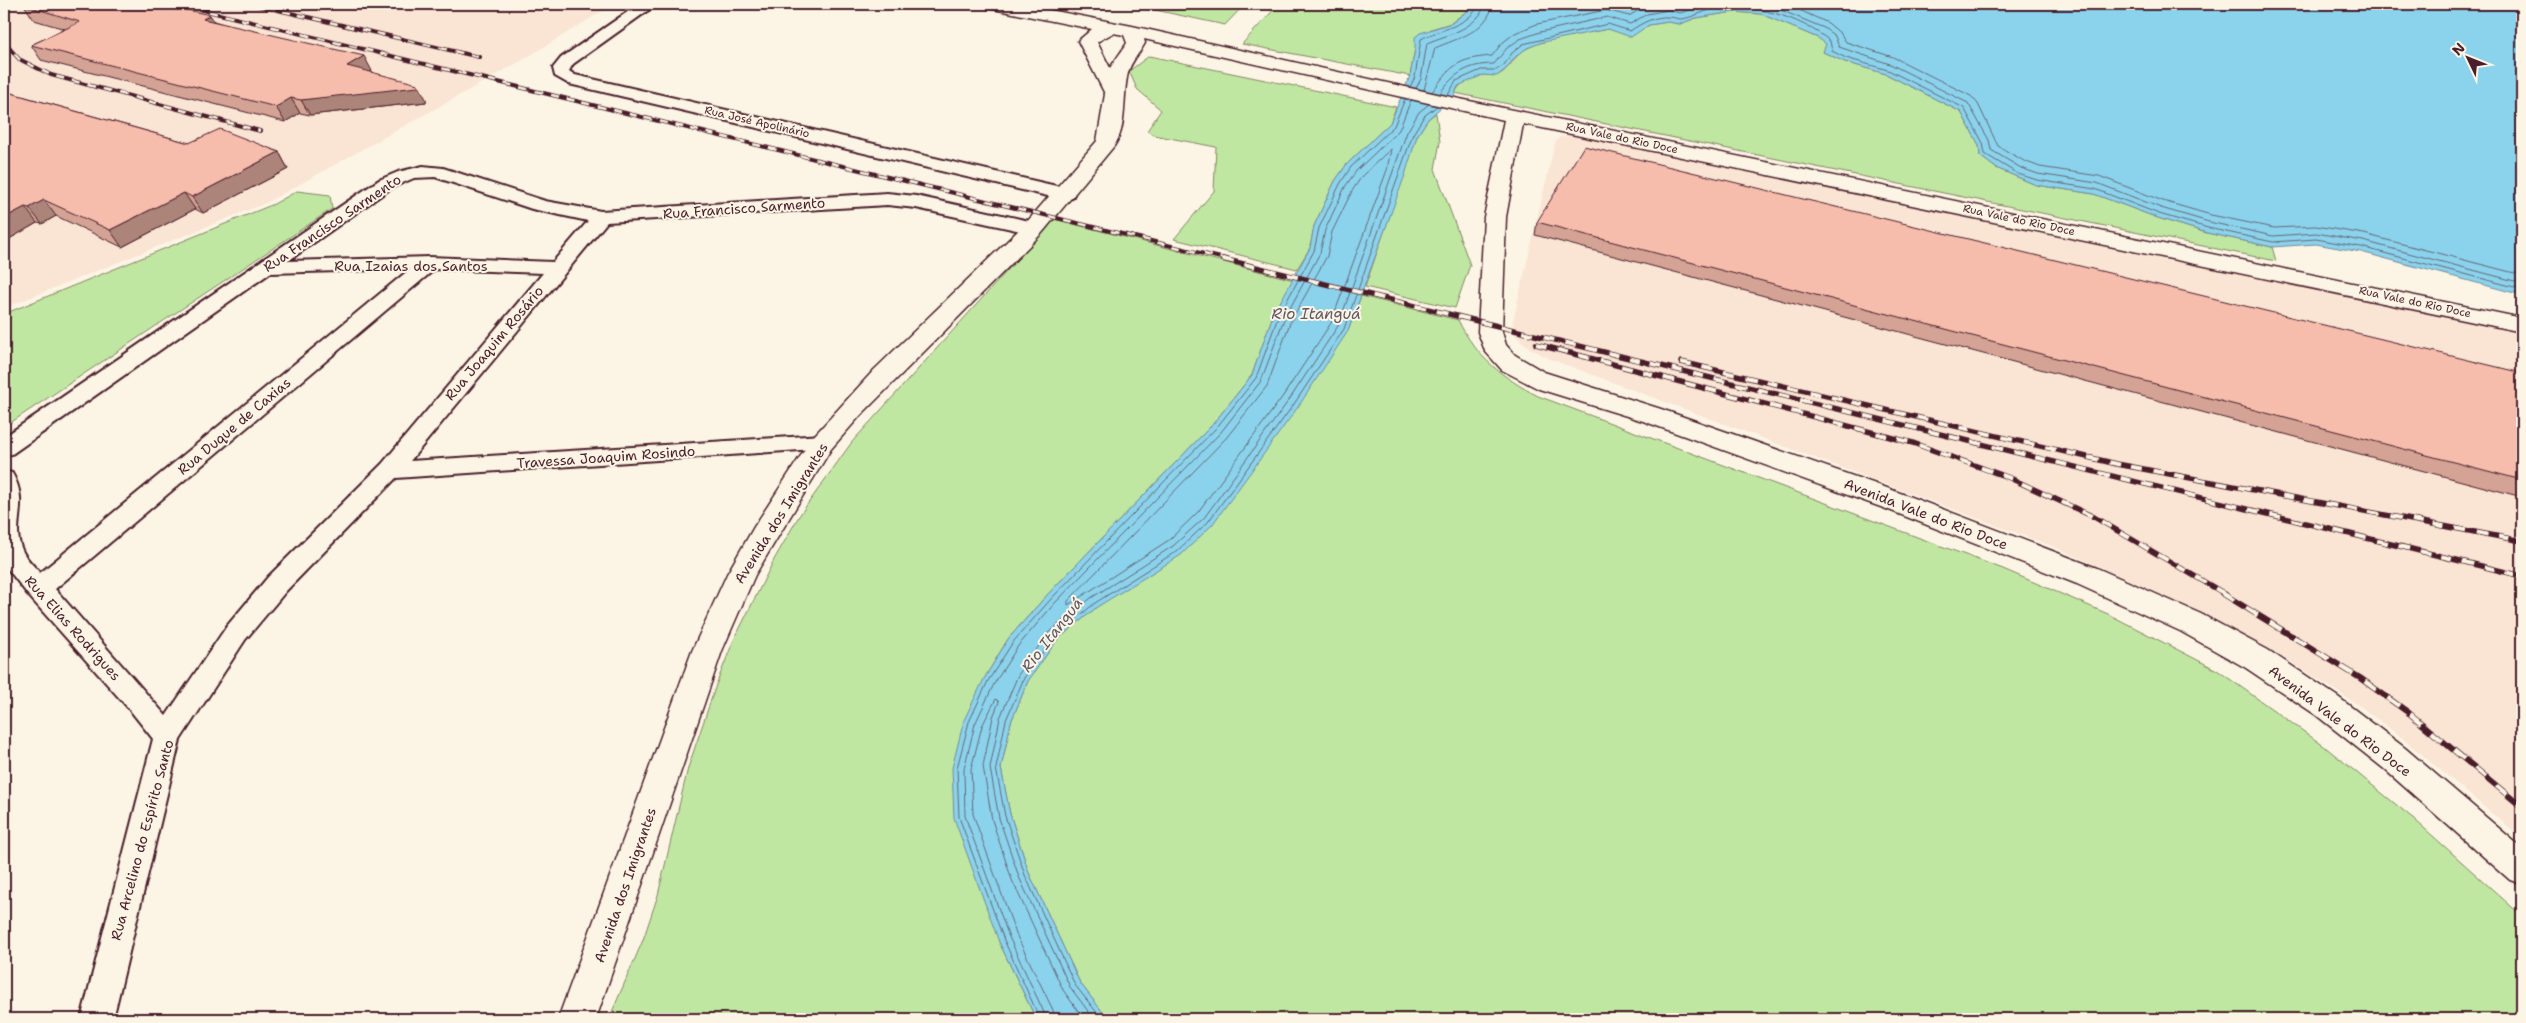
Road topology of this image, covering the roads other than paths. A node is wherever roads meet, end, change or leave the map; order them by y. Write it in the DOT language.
graph roads {
  1 [pos="649,4"];
  2 [pos="993,4"];
  3 [pos="1111,27"];
  4 [pos="1133,39"];
  5 [pos="1087,41"];
  6 [pos="1113,92"];
  7 [pos="1515,116"];
  8 [pos="1065,194"];
  9 [pos="601,217"];
  10 [pos="1034,228"];
  11 [pos="430,263"];
  12 [pos="266,267"];
  13 [pos="556,268"];
  14 [pos="2522,325"];
  15 [pos="822,444"];
  16 [pos="4,448"];
  17 [pos="390,470"];
  18 [pos="4,479"];
  19 [pos="38,589"];
  20 [pos="167,737"];
  21 [pos="2522,869"];
  22 [pos="97,1019"];
  23 [pos="577,1019"];
  1 -- 8 [label="street, Rua José Apolinário"];
  2 -- 3 [label="street"];
  2 -- 5 [label="street"];
  3 -- 4 [label="street"];
  3 -- 5 [label="street"];
  4 -- 5 [label="street"];
  4 -- 6 [label="street, Avenida dos Imigrantes"];
  4 -- 7 [label="street, Rua Vale do Rio Doce"];
  5 -- 6 [label="street, Avenida dos Imigrantes"];
  6 -- 8 [label="street, Avenida dos Imigrantes"];
  7 -- 14 [label="street, Rua Vale do Rio Doce"];
  7 -- 21 [label="street, Avenida Vale do Rio Doce"];
  8 -- 10 [label="street, Avenida dos Imigrantes"];
  9 -- 10 [label="street, Rua Francisco Sarmento"];
  9 -- 12 [label="street, Rua Francisco Sarmento"];
  9 -- 13 [label="street, Rua Joaquim Rosário"];
  10 -- 15 [label="street, Avenida dos Imigrantes"];
  11 -- 12 [label="street, Rua Izaias dos Santos"];
  11 -- 13 [label="street, Rua Izaias dos Santos"];
  11 -- 19 [label="street, Rua Duque de Caxias"];
  12 -- 16 [label="street, Rua Francisco Sarmento"];
  13 -- 17 [label="street, Rua Joaquim Rosário"];
  15 -- 17 [label="street, Travessa Joaquim Rosindo"];
  15 -- 23 [label="street, Avenida dos Imigrantes"];
  17 -- 20 [label="street, Rua Arcelino do Espírito Santo"];
  18 -- 19 [label="street, Rua Elias Rodrigues"];
  19 -- 20 [label="street, Rua Elias Rodrigues"];
  20 -- 22 [label="street, Rua Arcelino do Espírito Santo"];
}
